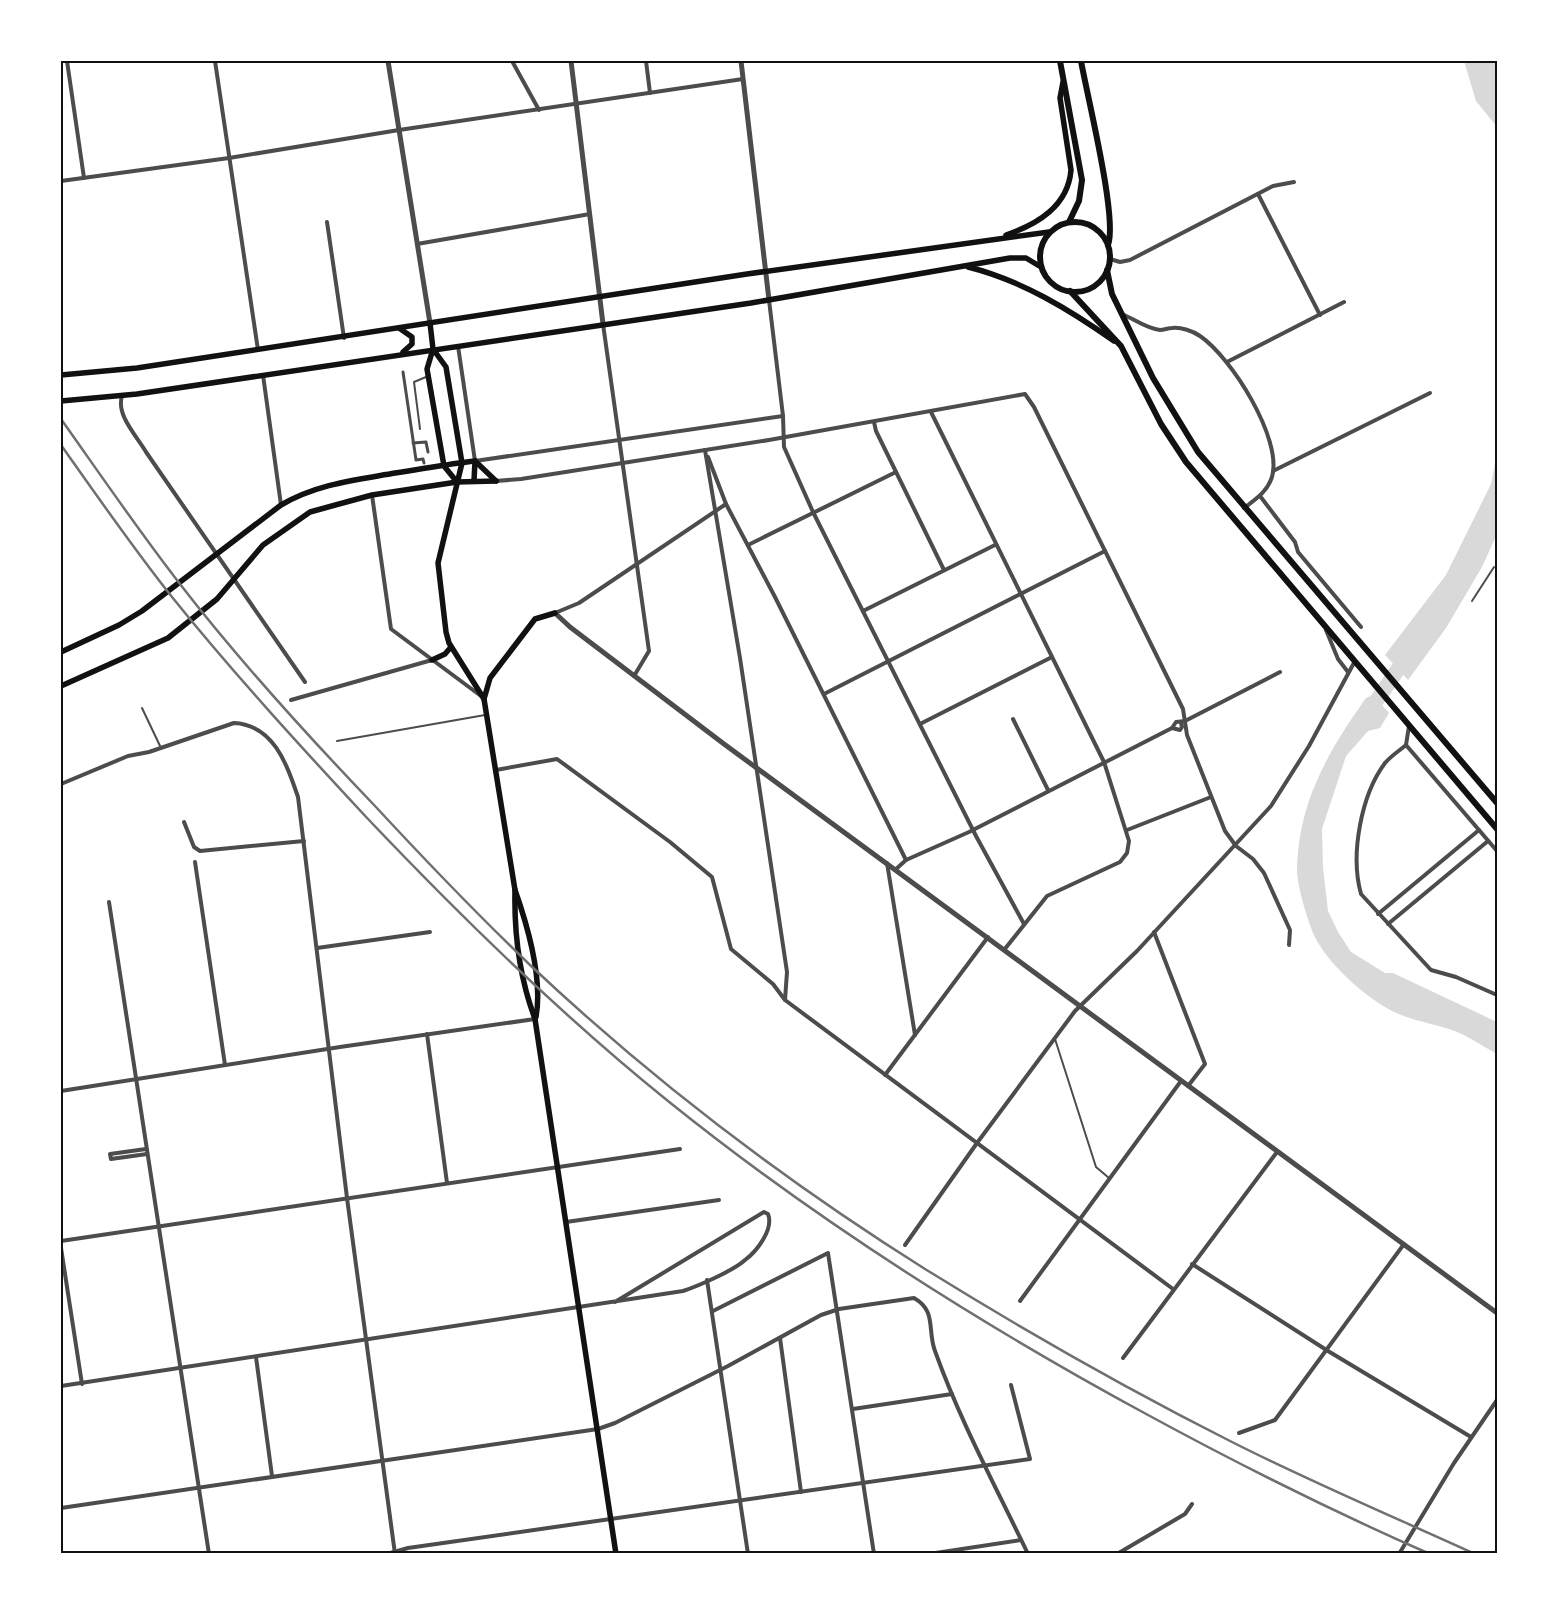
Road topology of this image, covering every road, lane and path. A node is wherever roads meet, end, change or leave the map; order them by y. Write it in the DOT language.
graph roads {
  1 [pos="67,61"];
  2 [pos="215,61"];
  3 [pos="388,61"];
  4 [pos="512,61"];
  5 [pos="571,61"];
  6 [pos="646,61"];
  7 [pos="741,61"];
  8 [pos="1060,61"];
  9 [pos="1080,61"];
  10 [pos="743,79"];
  11 [pos="1063,79"];
  12 [pos="650,93"];
  13 [pos="577,105"];
  14 [pos="539,110"];
  15 [pos="399,130"];
  16 [pos="229,158"];
  17 [pos="84,178"];
  18 [pos="61,181"];
  19 [pos="1294,182"];
  20 [pos="1258,194"];
  21 [pos="590,214"];
  22 [pos="327,222"];
  23 [pos="1068,222"];
  24 [pos="1049,232"];
  25 [pos="992,239"];
  26 [pos="416,244"];
  27 [pos="1108,245"];
  28 [pos="1110,259"];
  29 [pos="966,266"];
  30 [pos="1041,267"];
  31 [pos="1107,270"];
  32 [pos="766,272"];
  33 [pos="1070,291"];
  34 [pos="600,297"];
  35 [pos="769,300"];
  36 [pos="1344,302"];
  37 [pos="1122,314"];
  38 [pos="1320,315"];
  39 [pos="430,323"];
  40 [pos="603,324"];
  41 [pos="399,328"];
  42 [pos="344,338"];
  43 [pos="458,346"];
  44 [pos="1121,346"];
  45 [pos="433,349"];
  46 [pos="258,350"];
  47 [pos="399,354"];
  48 [pos="1227,362"];
  49 [pos="403,372"];
  50 [pos="263,374"];
  51 [pos="61,375"];
  52 [pos="428,376"];
  53 [pos="1430,392"];
  54 [pos="122,396"];
  55 [pos="61,401"];
  56 [pos="931,412"];
  57 [pos="783,416"];
  58 [pos="874,422"];
  59 [pos="420,429"];
  60 [pos="784,436"];
  61 [pos="619,440"];
  62 [pos="413,444"];
  63 [pos="705,450"];
  64 [pos="428,452"];
  65 [pos="475,461"];
  66 [pos="424,463"];
  67 [pos="462,463"];
  68 [pos="622,463"];
  69 [pos="444,466"];
  70 [pos="1273,471"];
  71 [pos="896,472"];
  72 [pos="496,480"];
  73 [pos="474,481"];
  74 [pos="457,482"];
  75 [pos="372,495"];
  76 [pos="1260,496"];
  77 [pos="726,504"];
  78 [pos="282,505"];
  79 [pos="1244,508"];
  80 [pos="714,512"];
  81 [pos="814,512"];
  82 [pos="748,544"];
  83 [pos="995,545"];
  84 [pos="1105,551"];
  85 [pos="216,555"];
  86 [pos="636,564"];
  87 [pos="1494,567"];
  88 [pos="944,570"];
  89 [pos="233,580"];
  90 [pos="1020,595"];
  91 [pos="1472,601"];
  92 [pos="863,611"];
  93 [pos="555,613"];
  94 [pos="1324,625"];
  95 [pos="1361,627"];
  96 [pos="451,647"];
  97 [pos="61,652"];
  98 [pos="1052,658"];
  99 [pos="432,660"];
  100 [pos="888,661"];
  101 [pos="1355,661"];
  102 [pos="1280,672"];
  103 [pos="1348,672"];
  104 [pos="634,676"];
  105 [pos="305,682"];
  106 [pos="61,686"];
  107 [pos="824,694"];
  108 [pos="484,699"];
  109 [pos="291,700"];
  110 [pos="142,708"];
  111 [pos="487,714"];
  112 [pos="1013,719"];
  113 [pos="1183,722"];
  114 [pos="920,724"];
  115 [pos="1409,726"];
  116 [pos="1172,728"];
  117 [pos="337,742"];
  118 [pos="1406,745"];
  119 [pos="161,748"];
  120 [pos="1104,762"];
  121 [pos="755,766"];
  122 [pos="496,770"];
  123 [pos="62,782"];
  124 [pos="1048,790"];
  125 [pos="1211,797"];
  126 [pos="1497,803"];
  127 [pos="184,822"];
  128 [pos="1497,829"];
  129 [pos="972,830"];
  130 [pos="1127,830"];
  131 [pos="1479,830"];
  132 [pos="304,841"];
  133 [pos="1488,841"];
  134 [pos="1236,846"];
  135 [pos="1497,851"];
  136 [pos="906,860"];
  137 [pos="195,862"];
  138 [pos="887,863"];
  139 [pos="895,870"];
  140 [pos="515,890"];
  141 [pos="109,902"];
  142 [pos="1378,914"];
  143 [pos="1024,924"];
  144 [pos="1388,924"];
  145 [pos="430,932"];
  146 [pos="1154,932"];
  147 [pos="988,937"];
  148 [pos="1290,944"];
  149 [pos="317,948"];
  150 [pos="1004,950"];
  151 [pos="1497,995"];
  152 [pos="785,1000"];
  153 [pos="1081,1006"];
  154 [pos="535,1019"];
  155 [pos="427,1034"];
  156 [pos="915,1035"];
  157 [pos="1055,1039"];
  158 [pos="329,1049"];
  159 [pos="225,1065"];
  160 [pos="885,1075"];
  161 [pos="136,1079"];
  162 [pos="1181,1081"];
  163 [pos="1188,1086"];
  164 [pos="61,1091"];
  165 [pos="977,1143"];
  166 [pos="680,1149"];
  167 [pos="146,1151"];
  168 [pos="1277,1152"];
  169 [pos="558,1167"];
  170 [pos="1109,1178"];
  171 [pos="447,1182"];
  172 [pos="346,1198"];
  173 [pos="719,1200"];
  174 [pos="1079,1219"];
  175 [pos="566,1222"];
  176 [pos="158,1227"];
  177 [pos="61,1241"];
  178 [pos="1404,1244"];
  179 [pos="905,1246"];
  180 [pos="61,1248"];
  181 [pos="1192,1264"];
  182 [pos="707,1280"];
  183 [pos="1174,1289"];
  184 [pos="1020,1300"];
  185 [pos="614,1302"];
  186 [pos="578,1307"];
  187 [pos="839,1309"];
  188 [pos="713,1312"];
  189 [pos="1497,1313"];
  190 [pos="780,1338"];
  191 [pos="366,1341"];
  192 [pos="1328,1351"];
  193 [pos="256,1357"];
  194 [pos="1122,1358"];
  195 [pos="180,1368"];
  196 [pos="721,1370"];
  197 [pos="82,1384"];
  198 [pos="1011,1385"];
  199 [pos="61,1386"];
  200 [pos="952,1394"];
  201 [pos="1497,1400"];
  202 [pos="853,1409"];
  203 [pos="598,1429"];
  204 [pos="1239,1433"];
  205 [pos="1471,1437"];
  206 [pos="382,1459"];
  207 [pos="985,1464"];
  208 [pos="272,1476"];
  209 [pos="864,1482"];
  210 [pos="198,1487"];
  211 [pos="801,1492"];
  212 [pos="741,1502"];
  213 [pos="1192,1504"];
  214 [pos="61,1508"];
  215 [pos="611,1519"];
  216 [pos="1021,1540"];
  217 [pos="395,1552"];
  218 [pos="209,1554"];
  219 [pos="387,1554"];
  220 [pos="616,1554"];
  221 [pos="748,1554"];
  222 [pos="874,1554"];
  223 [pos="929,1554"];
  224 [pos="1028,1554"];
  225 [pos="1118,1554"];
  226 [pos="1398,1554"];
  1 -- 17 [label="street"];
  2 -- 16 [label="street"];
  3 -- 15 [label="street"];
  4 -- 14 [label="street"];
  5 -- 13 [label="street"];
  6 -- 12 [label="street"];
  7 -- 10 [label="street"];
  8 -- 11 [label="main road"];
  9 -- 27 [label="main road"];
  10 -- 12 [label="street"];
  10 -- 32 [label="street"];
  11 -- 23 [label="main road"];
  11 -- 25 [label="main road"];
  12 -- 13 [label="street"];
  13 -- 14 [label="street"];
  13 -- 21 [label="street"];
  14 -- 15 [label="street"];
  15 -- 16 [label="street"];
  15 -- 26 [label="street"];
  16 -- 17 [label="street"];
  16 -- 46 [label="street"];
  17 -- 18 [label="street"];
  19 -- 20 [label="street"];
  20 -- 28 [label="street"];
  20 -- 38 [label="street"];
  21 -- 26 [label="street"];
  21 -- 34 [label="street"];
  22 -- 42 [label="street"];
  23 -- 24 [label="main road"];
  23 -- 27 [label="main road"];
  24 -- 25 [label="main road"];
  24 -- 30 [label="main road"];
  25 -- 32 [label="main road"];
  26 -- 39 [label="street"];
  27 -- 28 [label="main road"];
  28 -- 31 [label="main road"];
  29 -- 30 [label="main road"];
  29 -- 35 [label="main road"];
  29 -- 44 [label="main road"];
  30 -- 33 [label="main road"];
  31 -- 33 [label="main road"];
  31 -- 37 [label="main road"];
  32 -- 34 [label="main road"];
  32 -- 35 [label="street"];
  33 -- 44 [label="main road"];
  34 -- 39 [label="main road"];
  34 -- 40 [label="street"];
  35 -- 40 [label="main road"];
  35 -- 57 [label="street"];
  36 -- 38 [label="street"];
  37 -- 48 [label="street"];
  37 -- 79 [label="main road"];
  38 -- 48 [label="street"];
  39 -- 41 [label="main road"];
  39 -- 45 [label="main road"];
  40 -- 43 [label="main road"];
  40 -- 61 [label="street"];
  41 -- 42 [label="main road"];
  41 -- 47 [label="main road"];
  42 -- 46 [label="main road"];
  43 -- 45 [label="main road"];
  43 -- 65 [label="street"];
  44 -- 94 [label="main road"];
  45 -- 47 [label="main road"];
  45 -- 52 [label="main road"];
  45 -- 67 [label="main road"];
  46 -- 51 [label="main road"];
  47 -- 50 [label="main road"];
  48 -- 70 [label="street"];
  49 -- 62 [label="street"];
  50 -- 54 [label="main road"];
  50 -- 78 [label="street"];
  52 -- 59 [label="lane"];
  52 -- 69 [label="main road"];
  53 -- 70 [label="street"];
  54 -- 55 [label="main road"];
  54 -- 85 [label="street"];
  56 -- 58 [label="street"];
  56 -- 83 [label="street"];
  56 -- 84 [label="street"];
  57 -- 60 [label="street"];
  57 -- 61 [label="street"];
  58 -- 60 [label="street"];
  58 -- 71 [label="street"];
  60 -- 63 [label="street"];
  60 -- 81 [label="street"];
  61 -- 65 [label="street"];
  61 -- 68 [label="street"];
  62 -- 64 [label="street"];
  62 -- 66 [label="street"];
  63 -- 68 [label="street"];
  63 -- 77 [label="street"];
  63 -- 80 [label="street"];
  65 -- 67 [label="main road"];
  65 -- 72 [label="main road"];
  65 -- 73 [label="main road"];
  67 -- 69 [label="main road"];
  67 -- 74 [label="main road"];
  68 -- 72 [label="street"];
  68 -- 86 [label="street"];
  69 -- 74 [label="main road"];
  69 -- 78 [label="main road"];
  70 -- 76 [label="street"];
  71 -- 81 [label="street"];
  71 -- 88 [label="street"];
  72 -- 73 [label="main road"];
  73 -- 74 [label="main road"];
  74 -- 75 [label="main road"];
  74 -- 96 [label="main road"];
  75 -- 89 [label="main road"];
  75 -- 99 [label="street"];
  76 -- 79 [label="street"];
  76 -- 95 [label="street"];
  77 -- 80 [label="street"];
  77 -- 82 [label="street"];
  78 -- 85 [label="main road"];
  79 -- 126 [label="main road"];
  80 -- 86 [label="street"];
  80 -- 121 [label="street"];
  81 -- 82 [label="street"];
  81 -- 92 [label="street"];
  82 -- 107 [label="street"];
  83 -- 88 [label="street"];
  83 -- 90 [label="street"];
  84 -- 90 [label="street"];
  84 -- 113 [label="street"];
  85 -- 89 [label="street"];
  85 -- 97 [label="main road"];
  86 -- 93 [label="street"];
  86 -- 104 [label="street"];
  87 -- 91 [label="lane"];
  88 -- 92 [label="street"];
  89 -- 105 [label="street"];
  89 -- 106 [label="main road"];
  90 -- 98 [label="street"];
  90 -- 100 [label="street"];
  92 -- 100 [label="street"];
  93 -- 104 [label="street"];
  93 -- 108 [label="main road"];
  94 -- 101 [label="main road"];
  94 -- 103 [label="street"];
  96 -- 99 [label="main road"];
  96 -- 108 [label="main road"];
  98 -- 114 [label="street"];
  98 -- 120 [label="street"];
  99 -- 108 [label="street"];
  99 -- 109 [label="street"];
  100 -- 107 [label="street"];
  100 -- 114 [label="street"];
  101 -- 103 [label="street"];
  101 -- 115 [label="main road"];
  102 -- 113 [label="street"];
  103 -- 134 [label="street"];
  104 -- 121 [label="street"];
  107 -- 136 [label="street"];
  108 -- 111 [label="main road"];
  110 -- 119 [label="lane"];
  111 -- 117 [label="lane"];
  111 -- 122 [label="main road"];
  112 -- 124 [label="street"];
  113 -- 116 [label="street"];
  113 -- 116 [label="street"];
  113 -- 125 [label="street"];
  114 -- 129 [label="street"];
  115 -- 118 [label="street"];
  115 -- 128 [label="main road"];
  116 -- 120 [label="street"];
  118 -- 131 [label="street"];
  118 -- 142 [label="street"];
  119 -- 123 [label="street"];
  119 -- 132 [label="street"];
  120 -- 124 [label="street"];
  120 -- 130 [label="street"];
  121 -- 138 [label="street"];
  121 -- 152 [label="street"];
  122 -- 140 [label="main road"];
  122 -- 152 [label="street"];
  124 -- 129 [label="street"];
  125 -- 130 [label="street"];
  125 -- 134 [label="street"];
  127 -- 132 [label="street"];
  129 -- 136 [label="street"];
  129 -- 143 [label="street"];
  130 -- 143 [label="street"];
  131 -- 133 [label="street"];
  131 -- 142 [label="street"];
  132 -- 149 [label="street"];
  133 -- 135 [label="street"];
  133 -- 144 [label="street"];
  134 -- 146 [label="street"];
  134 -- 148 [label="street"];
  136 -- 139 [label="street"];
  137 -- 159 [label="street"];
  138 -- 139 [label="street"];
  138 -- 156 [label="street"];
  139 -- 147 [label="street"];
  140 -- 154 [label="main road"];
  140 -- 154 [label="main road"];
  141 -- 161 [label="street"];
  142 -- 144 [label="street"];
  143 -- 150 [label="street"];
  144 -- 151 [label="street"];
  145 -- 149 [label="street"];
  146 -- 153 [label="street"];
  146 -- 163 [label="street"];
  147 -- 150 [label="street"];
  147 -- 156 [label="street"];
  149 -- 158 [label="street"];
  150 -- 153 [label="street"];
  152 -- 160 [label="street"];
  153 -- 157 [label="street"];
  153 -- 162 [label="street"];
  154 -- 155 [label="street"];
  154 -- 169 [label="main road"];
  155 -- 158 [label="street"];
  155 -- 171 [label="street"];
  156 -- 160 [label="street"];
  157 -- 165 [label="street"];
  157 -- 170 [label="lane"];
  158 -- 159 [label="street"];
  158 -- 172 [label="street"];
  159 -- 161 [label="street"];
  160 -- 165 [label="street"];
  161 -- 164 [label="street"];
  161 -- 167 [label="street"];
  162 -- 163 [label="street"];
  162 -- 170 [label="street"];
  163 -- 168 [label="street"];
  165 -- 174 [label="street"];
  165 -- 179 [label="street"];
  166 -- 169 [label="street"];
  167 -- 167 [label="street"];
  167 -- 176 [label="street"];
  168 -- 178 [label="street"];
  168 -- 181 [label="street"];
  169 -- 171 [label="street"];
  169 -- 175 [label="main road"];
  170 -- 174 [label="street"];
  171 -- 172 [label="street"];
  172 -- 176 [label="street"];
  172 -- 191 [label="street"];
  173 -- 175 [label="street"];
  174 -- 183 [label="street"];
  174 -- 184 [label="street"];
  175 -- 186 [label="main road"];
  176 -- 177 [label="street"];
  176 -- 195 [label="street"];
  178 -- 189 [label="street"];
  178 -- 192 [label="street"];
  180 -- 197 [label="street"];
  181 -- 183 [label="street"];
  181 -- 192 [label="street"];
  182 -- 185 [label="street"];
  182 -- 185 [label="street"];
  182 -- 188 [label="street"];
  183 -- 194 [label="street"];
  185 -- 186 [label="street"];
  186 -- 191 [label="street"];
  186 -- 203 [label="main road"];
  187 -- 188 [label="street"];
  187 -- 190 [label="street"];
  187 -- 200 [label="street"];
  187 -- 202 [label="street"];
  188 -- 196 [label="street"];
  190 -- 196 [label="street"];
  190 -- 211 [label="street"];
  191 -- 193 [label="street"];
  191 -- 206 [label="street"];
  192 -- 204 [label="street"];
  192 -- 205 [label="street"];
  193 -- 195 [label="street"];
  193 -- 208 [label="street"];
  195 -- 197 [label="street"];
  195 -- 210 [label="street"];
  196 -- 203 [label="street"];
  196 -- 212 [label="street"];
  197 -- 199 [label="street"];
  198 -- 207 [label="street"];
  200 -- 202 [label="street"];
  200 -- 207 [label="street"];
  201 -- 205 [label="street"];
  202 -- 209 [label="street"];
  203 -- 206 [label="street"];
  203 -- 215 [label="main road"];
  205 -- 226 [label="street"];
  206 -- 208 [label="street"];
  206 -- 217 [label="street"];
  207 -- 209 [label="street"];
  207 -- 216 [label="street"];
  208 -- 210 [label="street"];
  209 -- 211 [label="street"];
  209 -- 222 [label="street"];
  210 -- 214 [label="street"];
  210 -- 218 [label="street"];
  211 -- 212 [label="street"];
  212 -- 215 [label="street"];
  212 -- 221 [label="street"];
  213 -- 225 [label="street"];
  215 -- 217 [label="street"];
  215 -- 220 [label="main road"];
  216 -- 223 [label="street"];
  216 -- 224 [label="street"];
  217 -- 219 [label="street"];
}
